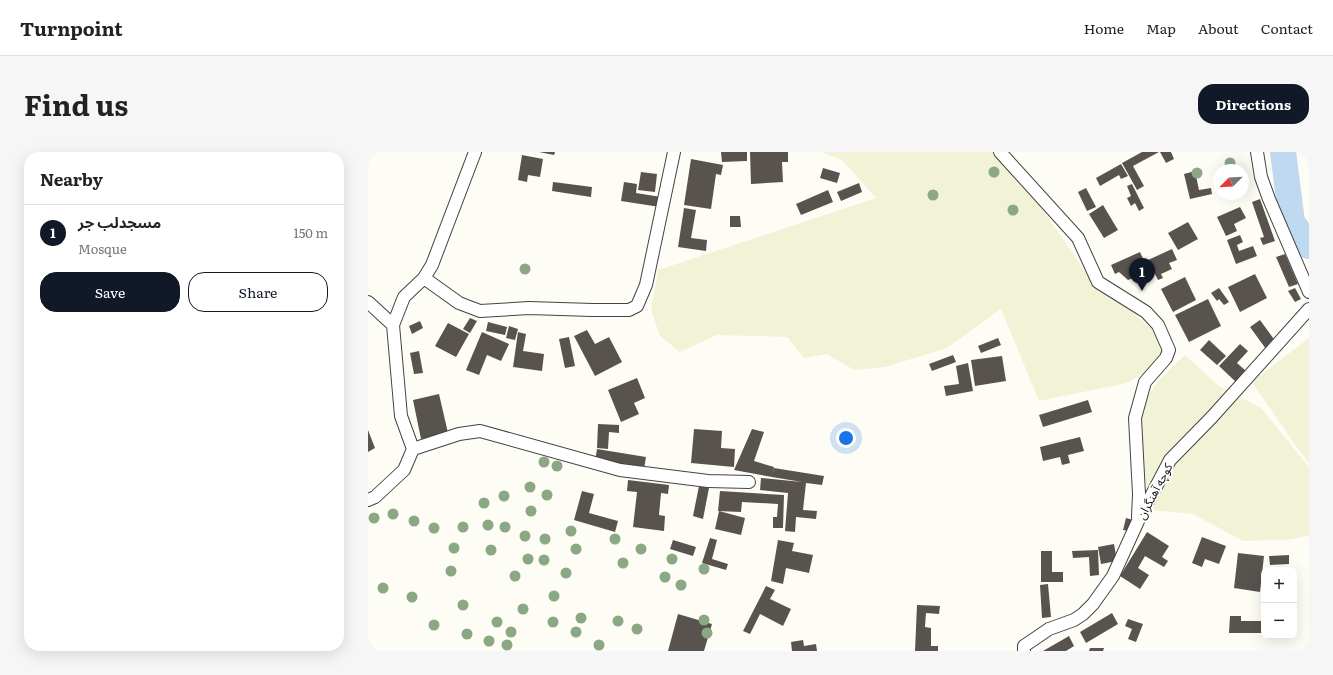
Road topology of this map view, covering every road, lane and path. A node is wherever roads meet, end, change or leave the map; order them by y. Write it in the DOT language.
graph roads {
  1 [pos="475,152"];
  2 [pos="674,152"];
  3 [pos="1000,152"];
  4 [pos="1257,152"];
  5 [pos="424,278"];
  6 [pos="1309,292"];
  7 [pos="368,302"];
  8 [pos="1309,309"];
  9 [pos="393,325"];
  10 [pos="413,450"];
  11 [pos="749,482"];
  12 [pos="368,500"];
  13 [pos="1138,521"];
  14 [pos="1024,651"];
  1 -- 5 [label="street"];
  2 -- 5 [label="street"];
  3 -- 13 [label="street"];
  4 -- 6 [label="street"];
  5 -- 9 [label="street"];
  7 -- 9 [label="street"];
  8 -- 13 [label="street, کوچه آهنگران"];
  9 -- 10 [label="street"];
  10 -- 11 [label="street"];
  10 -- 12 [label="street"];
  13 -- 14 [label="street, کوچه آهنگران"];
}
